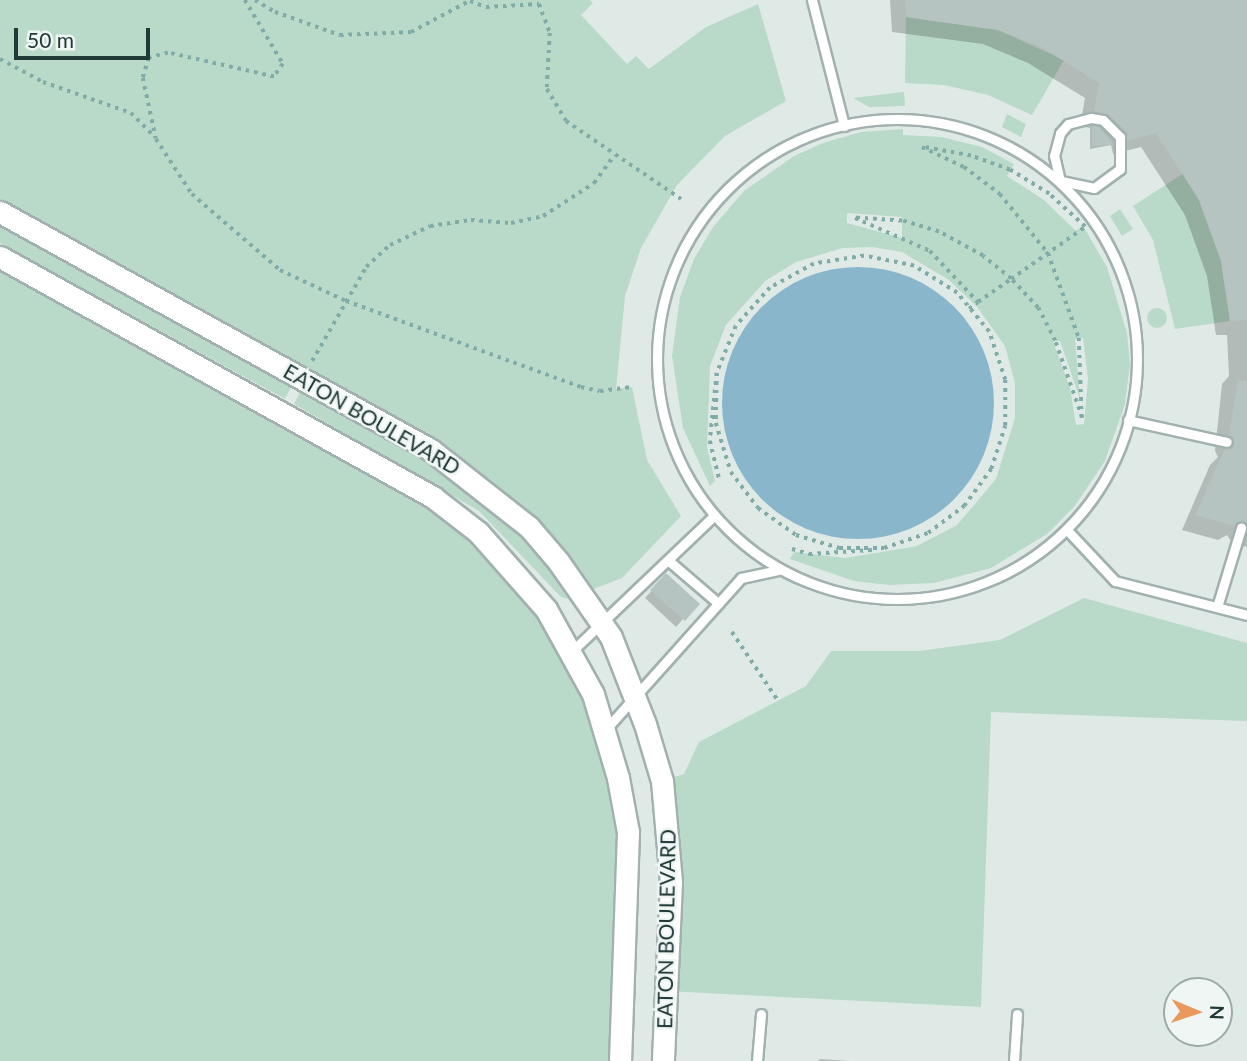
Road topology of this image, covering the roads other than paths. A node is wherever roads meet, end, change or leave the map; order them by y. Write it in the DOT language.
graph roads {
  1 [pos="812,0"];
  2 [pos="844,126"];
  3 [pos="1060,181"];
  4 [pos="0,212"];
  5 [pos="0,257"];
  6 [pos="1128,420"];
  7 [pos="1227,442"];
  8 [pos="714,516"];
  9 [pos="1241,528"];
  10 [pos="1068,531"];
  11 [pos="669,561"];
  12 [pos="780,570"];
  13 [pos="718,603"];
  14 [pos="1217,607"];
  15 [pos="1247,615"];
  16 [pos="602,626"];
  17 [pos="572,651"];
  18 [pos="635,694"];
  19 [pos="606,729"];
  20 [pos="761,1014"];
  21 [pos="1017,1014"];
  22 [pos="620,1061"];
  23 [pos="663,1061"];
  24 [pos="760,1061"];
  25 [pos="1014,1061"];
  1 -- 2 [label="lane"];
  2 -- 3 [label="lane"];
  2 -- 8 [label="lane"];
  3 -- 3 [label="lane"];
  3 -- 6 [label="lane"];
  4 -- 16 [label="street, EATON BOULEVARD"];
  5 -- 17 [label="street, EATON BOULEVARD"];
  6 -- 7 [label="lane"];
  6 -- 10 [label="lane"];
  8 -- 11 [label="lane"];
  8 -- 12 [label="lane"];
  9 -- 14 [label="lane"];
  10 -- 12 [label="lane"];
  10 -- 14 [label="lane"];
  11 -- 13 [label="lane"];
  11 -- 16 [label="lane"];
  12 -- 13 [label="lane"];
  13 -- 18 [label="lane"];
  14 -- 15 [label="lane"];
  16 -- 17 [label="lane"];
  16 -- 18 [label="street, EATON BOULEVARD"];
  17 -- 19 [label="street, EATON BOULEVARD"];
  18 -- 19 [label="lane"];
  18 -- 23 [label="street, EATON BOULEVARD"];
  19 -- 22 [label="street, EATON BOULEVARD"];
  20 -- 24 [label="lane"];
  21 -- 25 [label="lane"];
}
